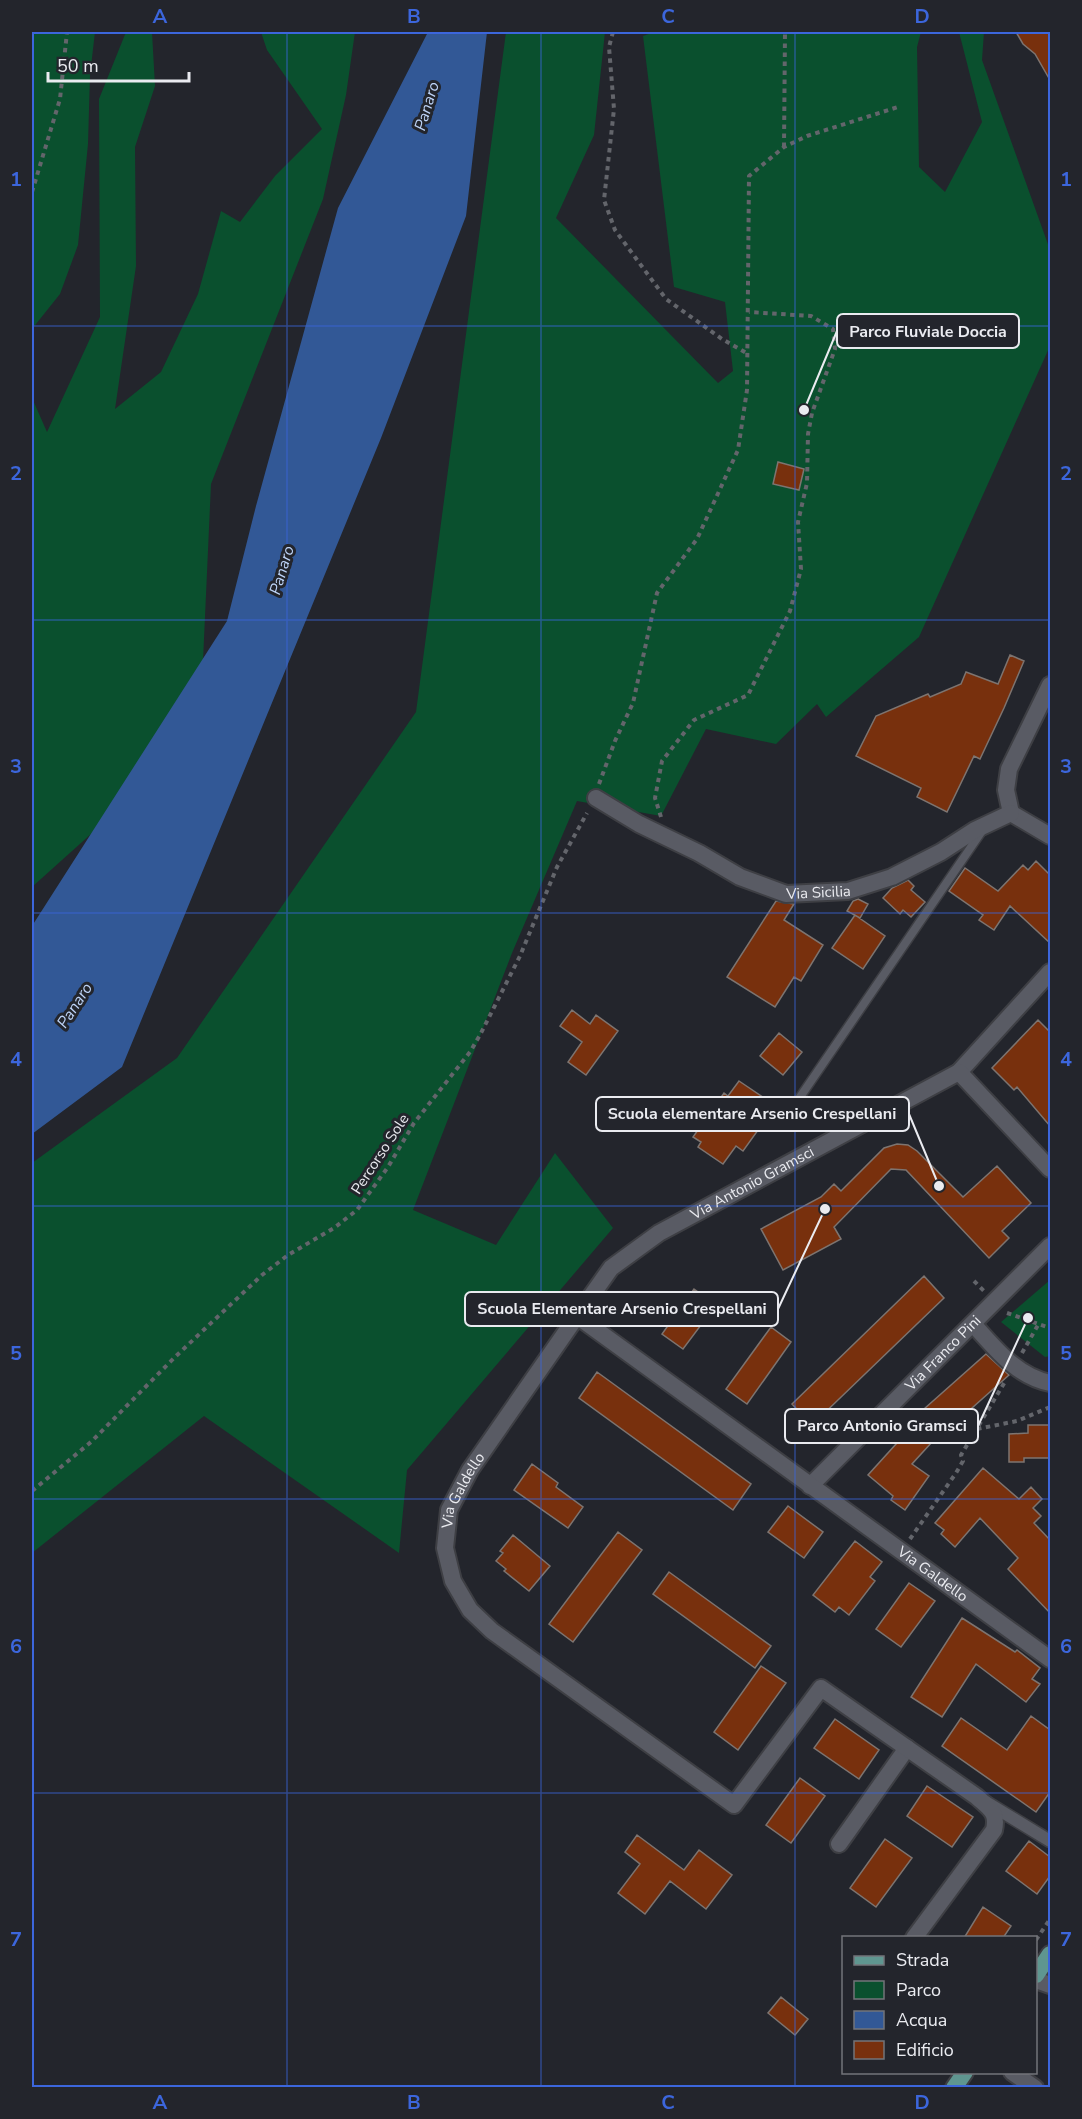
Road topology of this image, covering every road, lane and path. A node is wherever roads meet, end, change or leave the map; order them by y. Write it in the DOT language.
graph roads {
  1 [pos="67,32"];
  2 [pos="613,32"];
  3 [pos="785,32"];
  4 [pos="898,107"];
  5 [pos="784,147"];
  6 [pos="32,192"];
  7 [pos="749,312"];
  8 [pos="748,354"];
  9 [pos="1050,685"];
  10 [pos="596,798"];
  11 [pos="1011,813"];
  12 [pos="987,824"];
  13 [pos="1050,836"];
  14 [pos="667,838"];
  15 [pos="1050,972"];
  16 [pos="959,1072"];
  17 [pos="796,1103"];
  18 [pos="1050,1169"];
  19 [pos="1050,1246"];
  20 [pos="577,1316"];
  21 [pos="973,1324"];
  22 [pos="1038,1325"];
  23 [pos="1014,1366"];
  24 [pos="1050,1383"];
  25 [pos="1050,1407"];
  26 [pos="976,1430"];
  27 [pos="810,1485"];
  28 [pos="32,1491"];
  29 [pos="902,1552"];
  30 [pos="1050,1659"];
  31 [pos="907,1748"];
  32 [pos="977,1797"];
  33 [pos="1050,1841"];
  34 [pos="839,1844"];
  35 [pos="1050,1919"];
  36 [pos="915,1936"];
  37 [pos="1037,1937"];
  38 [pos="1050,1954"];
  39 [pos="1037,1972"];
  40 [pos="964,2074"];
  41 [pos="1014,2074"];
  42 [pos="954,2088"];
  43 [pos="1035,2088"];
  1 -- 6 [label="path"];
  2 -- 8 [label="path"];
  3 -- 5 [label="path"];
  4 -- 5 [label="path"];
  5 -- 7 [label="path, Percorso Sole"];
  7 -- 8 [label="path, Percorso Sole"];
  7 -- 14 [label="path"];
  8 -- 10 [label="path, Percorso Sole"];
  9 -- 11 [label="street"];
  10 -- 14 [label="street, Via Sicilia"];
  10 -- 28 [label="path, Percorso Sole"];
  11 -- 12 [label="street, Via Sicilia"];
  11 -- 13 [label="street"];
  12 -- 14 [label="street, Via Sicilia"];
  12 -- 17 [label="lane"];
  15 -- 16 [label="street, Via Antonio Gramsci"];
  16 -- 18 [label="street"];
  16 -- 20 [label="street, Via Antonio Gramsci"];
  19 -- 21 [label="street, Via Franco Pini"];
  20 -- 27 [label="street, Via Galdello"];
  20 -- 31 [label="street, Via Galdello"];
  21 -- 23 [label="street"];
  21 -- 27 [label="street, Via Franco Pini"];
  22 -- 23 [label="path"];
  23 -- 24 [label="street"];
  23 -- 26 [label="path"];
  25 -- 26 [label="path"];
  26 -- 29 [label="path"];
  27 -- 29 [label="street, Via Galdello"];
  29 -- 30 [label="street, Via Galdello"];
  31 -- 32 [label="street, Via Galdello"];
  31 -- 34 [label="street"];
  32 -- 33 [label="street, Via Galdello"];
  32 -- 36 [label="street, Via Galdello"];
  35 -- 37 [label="path"];
  38 -- 39 [label="main road"];
  40 -- 42 [label="main road"];
  41 -- 43 [label="street"];
}
